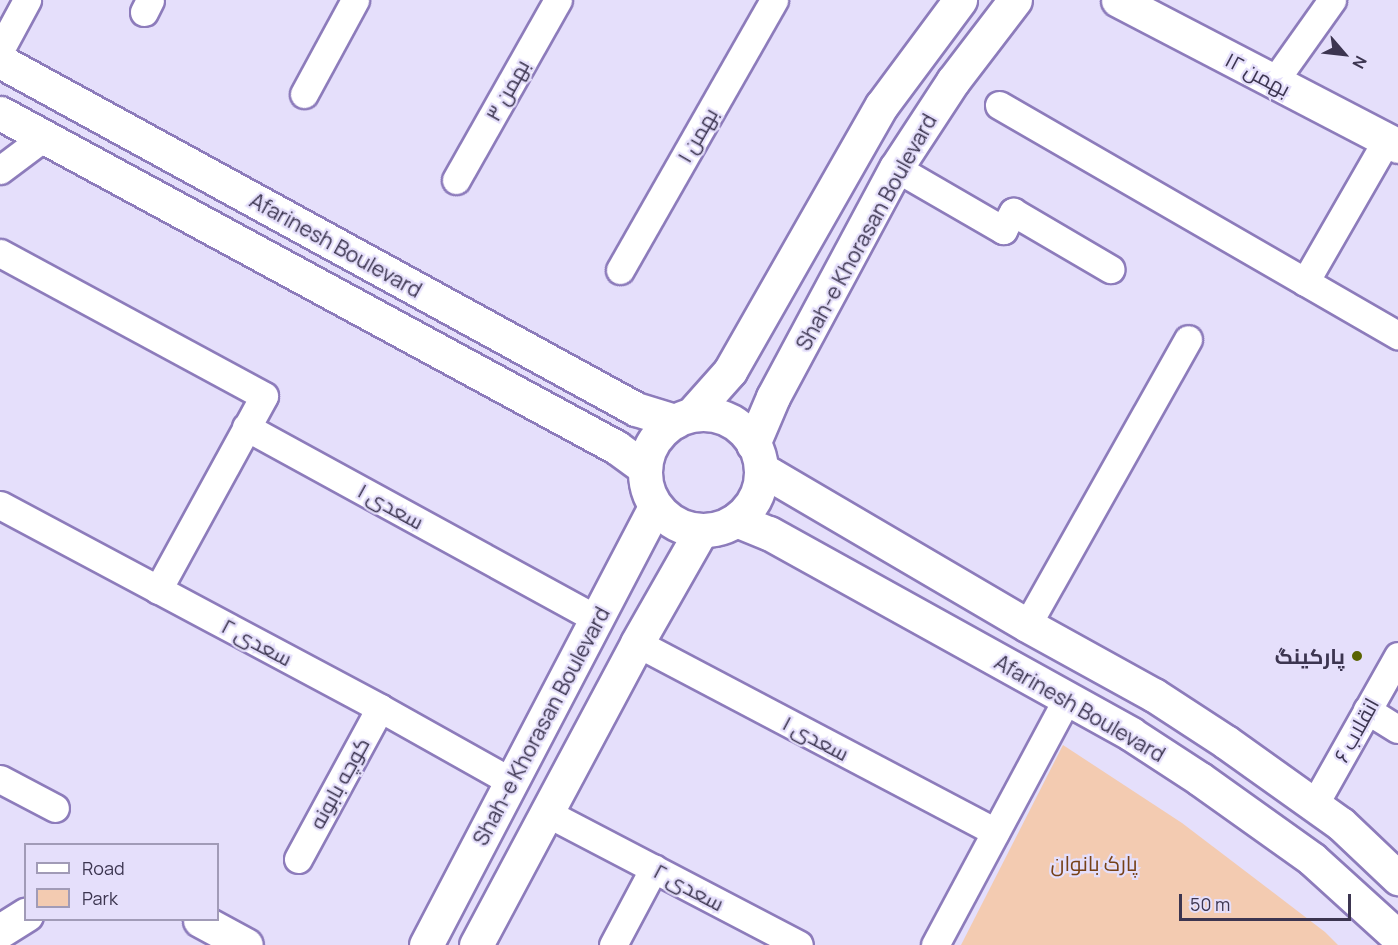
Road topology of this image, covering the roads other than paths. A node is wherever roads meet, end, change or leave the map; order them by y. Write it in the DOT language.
graph roads {
  1 [pos="27,0"];
  2 [pos="355,0"];
  3 [pos="558,0"];
  4 [pos="774,0"];
  5 [pos="960,0"];
  6 [pos="1015,0"];
  7 [pos="1118,0"];
  8 [pos="1332,0"];
  9 [pos="0,50"];
  10 [pos="0,61"];
  11 [pos="1273,83"];
  12 [pos="304,94"];
  13 [pos="999,105"];
  14 [pos="0,113"];
  15 [pos="44,137"];
  16 [pos="1392,144"];
  17 [pos="897,168"];
  18 [pos="0,170"];
  19 [pos="456,180"];
  20 [pos="0,253"];
  21 [pos="1110,269"];
  22 [pos="620,270"];
  23 [pos="1305,282"];
  24 [pos="1398,335"];
  25 [pos="1188,339"];
  26 [pos="683,418"];
  27 [pos="246,427"];
  28 [pos="757,456"];
  29 [pos="645,468"];
  30 [pos="0,505"];
  31 [pos="655,507"];
  32 [pos="736,520"];
  33 [pos="701,531"];
  34 [pos="158,590"];
  35 [pos="598,620"];
  36 [pos="1028,625"];
  37 [pos="637,644"];
  38 [pos="1398,656"];
  39 [pos="1067,699"];
  40 [pos="380,708"];
  41 [pos="1367,710"];
  42 [pos="1398,729"];
  43 [pos="0,778"];
  44 [pos="512,782"];
  45 [pos="1314,805"];
  46 [pos="55,808"];
  47 [pos="547,813"];
  48 [pos="995,832"];
  49 [pos="298,859"];
  50 [pos="654,868"];
  51 [pos="1398,878"];
  52 [pos="24,916"];
  53 [pos="202,921"];
  54 [pos="0,931"];
  55 [pos="1398,937"];
  56 [pos="246,945"];
  57 [pos="426,945"];
  58 [pos="476,945"];
  59 [pos="613,945"];
  60 [pos="799,945"];
  61 [pos="935,945"];
  1 -- 9 [label="street"];
  2 -- 12 [label="street"];
  3 -- 19 [label="street, بهمن ۳"];
  4 -- 22 [label="street, بهمن ۱"];
  5 -- 26 [label="main road"];
  6 -- 17 [label="main road, Shah-e Khorasan Boulevard"];
  7 -- 11 [label="main road, ۱۲ بهمن"];
  8 -- 11 [label="street"];
  10 -- 26 [label="main road, Afarinesh Boulevard"];
  11 -- 16 [label="main road, ۱۲ بهمن"];
  13 -- 23 [label="street"];
  14 -- 15 [label="main road, Afarinesh Boulevard"];
  15 -- 18 [label="street"];
  15 -- 29 [label="main road, Afarinesh Boulevard"];
  16 -- 23 [label="street"];
  17 -- 21 [label="street"];
  17 -- 28 [label="main road, Shah-e Khorasan Boulevard"];
  20 -- 27 [label="street"];
  23 -- 24 [label="street"];
  25 -- 36 [label="street"];
  26 -- 28 [label="main road"];
  26 -- 29 [label="main road"];
  27 -- 34 [label="street"];
  27 -- 35 [label="street, سعدی ۱"];
  28 -- 32 [label="main road"];
  28 -- 36 [label="main road"];
  29 -- 31 [label="main road"];
  30 -- 34 [label="street, سعدی ۲"];
  31 -- 33 [label="main road"];
  31 -- 35 [label="main road, Shah-e Khorasan Boulevard"];
  32 -- 33 [label="main road"];
  32 -- 39 [label="main road, Afarinesh Boulevard"];
  33 -- 37 [label="main road"];
  34 -- 40 [label="street, سعدی ۲"];
  35 -- 44 [label="main road, Shah-e Khorasan Boulevard"];
  36 -- 45 [label="main road"];
  37 -- 47 [label="main road"];
  37 -- 48 [label="street, سعدی ۱"];
  38 -- 41 [label="street, انقلاب ۶"];
  39 -- 48 [label="street"];
  39 -- 55 [label="main road, Afarinesh Boulevard"];
  40 -- 44 [label="street, سعدی ۲"];
  40 -- 49 [label="street, کوچه بابونه"];
  41 -- 42 [label="street"];
  41 -- 45 [label="street, انقلاب ۶"];
  43 -- 46 [label="street"];
  44 -- 57 [label="main road, Shah-e Khorasan Boulevard"];
  45 -- 51 [label="main road"];
  47 -- 50 [label="street, سعدی ۲"];
  47 -- 58 [label="main road"];
  48 -- 61 [label="street"];
  50 -- 59 [label="street"];
  50 -- 60 [label="street, سعدی ۲"];
  52 -- 54 [label="main road"];
  53 -- 56 [label="main road"];
}
